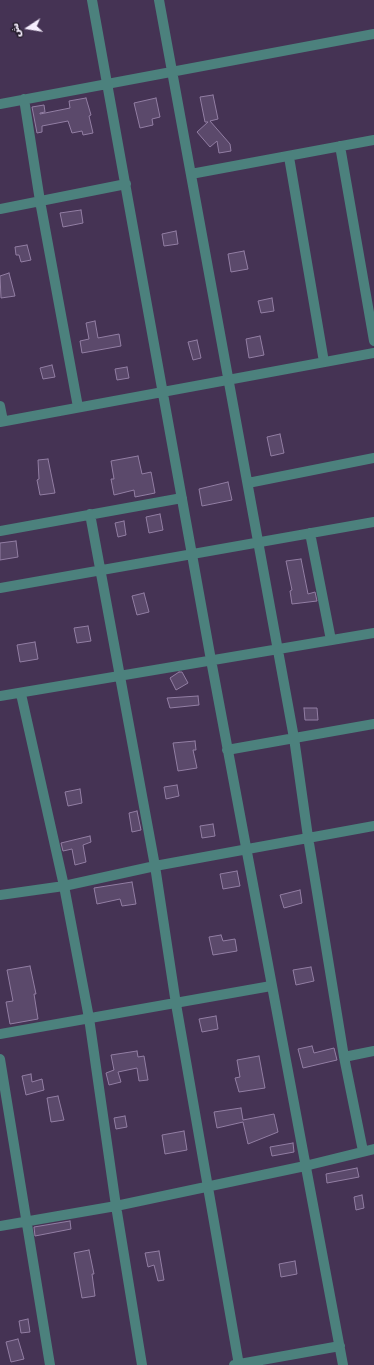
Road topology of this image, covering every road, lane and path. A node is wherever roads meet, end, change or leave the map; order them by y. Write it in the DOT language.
graph roads {
  1 [pos="92,0"];
  2 [pos="159,0"];
  3 [pos="374,34"];
  4 [pos="172,70"];
  5 [pos="106,84"];
  6 [pos="24,99"];
  7 [pos="0,104"];
  8 [pos="374,140"];
  9 [pos="340,146"];
  10 [pos="289,157"];
  11 [pos="191,174"];
  12 [pos="126,184"];
  13 [pos="40,201"];
  14 [pos="0,209"];
  15 [pos="374,341"];
  16 [pos="374,353"];
  17 [pos="324,362"];
  18 [pos="229,380"];
  19 [pos="163,392"];
  20 [pos="0,406"];
  21 [pos="78,408"];
  22 [pos="1,421"];
  23 [pos="374,458"];
  24 [pos="248,483"];
  25 [pos="182,498"];
  26 [pos="90,514"];
  27 [pos="374,522"];
  28 [pos="0,531"];
  29 [pos="310,533"];
  30 [pos="258,543"];
  31 [pos="192,554"];
  32 [pos="101,571"];
  33 [pos="0,588"];
  34 [pos="374,633"];
  35 [pos="332,640"];
  36 [pos="278,649"];
  37 [pos="211,660"];
  38 [pos="121,676"];
  39 [pos="21,694"];
  40 [pos="0,696"];
  41 [pos="374,724"];
  42 [pos="294,738"];
  43 [pos="228,750"];
  44 [pos="374,826"];
  45 [pos="308,837"];
  46 [pos="246,850"];
  47 [pos="155,866"];
  48 [pos="64,886"];
  49 [pos="0,895"];
  50 [pos="271,986"];
  51 [pos="176,1004"];
  52 [pos="89,1018"];
  53 [pos="0,1034"];
  54 [pos="374,1050"];
  55 [pos="344,1057"];
  56 [pos="0,1059"];
  57 [pos="374,1149"];
  58 [pos="362,1151"];
  59 [pos="305,1166"];
  60 [pos="209,1186"];
  61 [pos="116,1206"];
  62 [pos="26,1222"];
  63 [pos="0,1226"];
  64 [pos="340,1346"];
  65 [pos="50,1365"];
  66 [pos="142,1365"];
  67 [pos="237,1365"];
  68 [pos="343,1365"];
  1 -- 5 [label="street"];
  2 -- 4 [label="street"];
  3 -- 4 [label="street"];
  4 -- 5 [label="street"];
  4 -- 11 [label="street"];
  5 -- 6 [label="street"];
  5 -- 12 [label="street"];
  6 -- 7 [label="street"];
  6 -- 13 [label="street"];
  8 -- 9 [label="street"];
  9 -- 10 [label="street"];
  9 -- 15 [label="street"];
  10 -- 11 [label="street"];
  10 -- 17 [label="street"];
  11 -- 18 [label="street"];
  12 -- 13 [label="street"];
  12 -- 19 [label="street"];
  13 -- 14 [label="street"];
  13 -- 21 [label="street"];
  16 -- 17 [label="street"];
  17 -- 18 [label="street"];
  18 -- 19 [label="street"];
  18 -- 24 [label="street"];
  19 -- 21 [label="street"];
  19 -- 25 [label="street"];
  20 -- 22 [label="street"];
  21 -- 22 [label="street"];
  23 -- 24 [label="street"];
  24 -- 30 [label="street"];
  25 -- 26 [label="street"];
  25 -- 31 [label="street"];
  26 -- 28 [label="street"];
  26 -- 32 [label="street"];
  27 -- 29 [label="street"];
  29 -- 30 [label="street"];
  29 -- 35 [label="street"];
  30 -- 31 [label="street"];
  30 -- 36 [label="street"];
  31 -- 32 [label="street"];
  31 -- 37 [label="street"];
  32 -- 33 [label="street"];
  32 -- 38 [label="street"];
  34 -- 35 [label="street"];
  35 -- 36 [label="street"];
  36 -- 37 [label="street"];
  36 -- 42 [label="street"];
  37 -- 38 [label="street"];
  37 -- 43 [label="street"];
  38 -- 39 [label="street"];
  38 -- 47 [label="street"];
  39 -- 40 [label="street"];
  39 -- 48 [label="street"];
  41 -- 42 [label="street"];
  42 -- 43 [label="street"];
  42 -- 45 [label="street"];
  43 -- 46 [label="street"];
  44 -- 45 [label="street"];
  45 -- 46 [label="street"];
  45 -- 55 [label="street"];
  46 -- 47 [label="street"];
  46 -- 50 [label="street"];
  47 -- 48 [label="street"];
  47 -- 51 [label="street"];
  48 -- 49 [label="street"];
  48 -- 52 [label="street"];
  50 -- 51 [label="street"];
  50 -- 59 [label="street"];
  51 -- 52 [label="street"];
  51 -- 60 [label="street"];
  52 -- 53 [label="street"];
  52 -- 61 [label="street"];
  54 -- 55 [label="street"];
  55 -- 58 [label="street"];
  56 -- 62 [label="street"];
  57 -- 58 [label="street"];
  58 -- 59 [label="street"];
  59 -- 60 [label="street"];
  59 -- 64 [label="street"];
  60 -- 61 [label="street"];
  60 -- 67 [label="street"];
  61 -- 62 [label="street"];
  61 -- 66 [label="street"];
  62 -- 63 [label="street"];
  62 -- 65 [label="street"];
  64 -- 67 [label="street"];
  64 -- 68 [label="street"];
}
